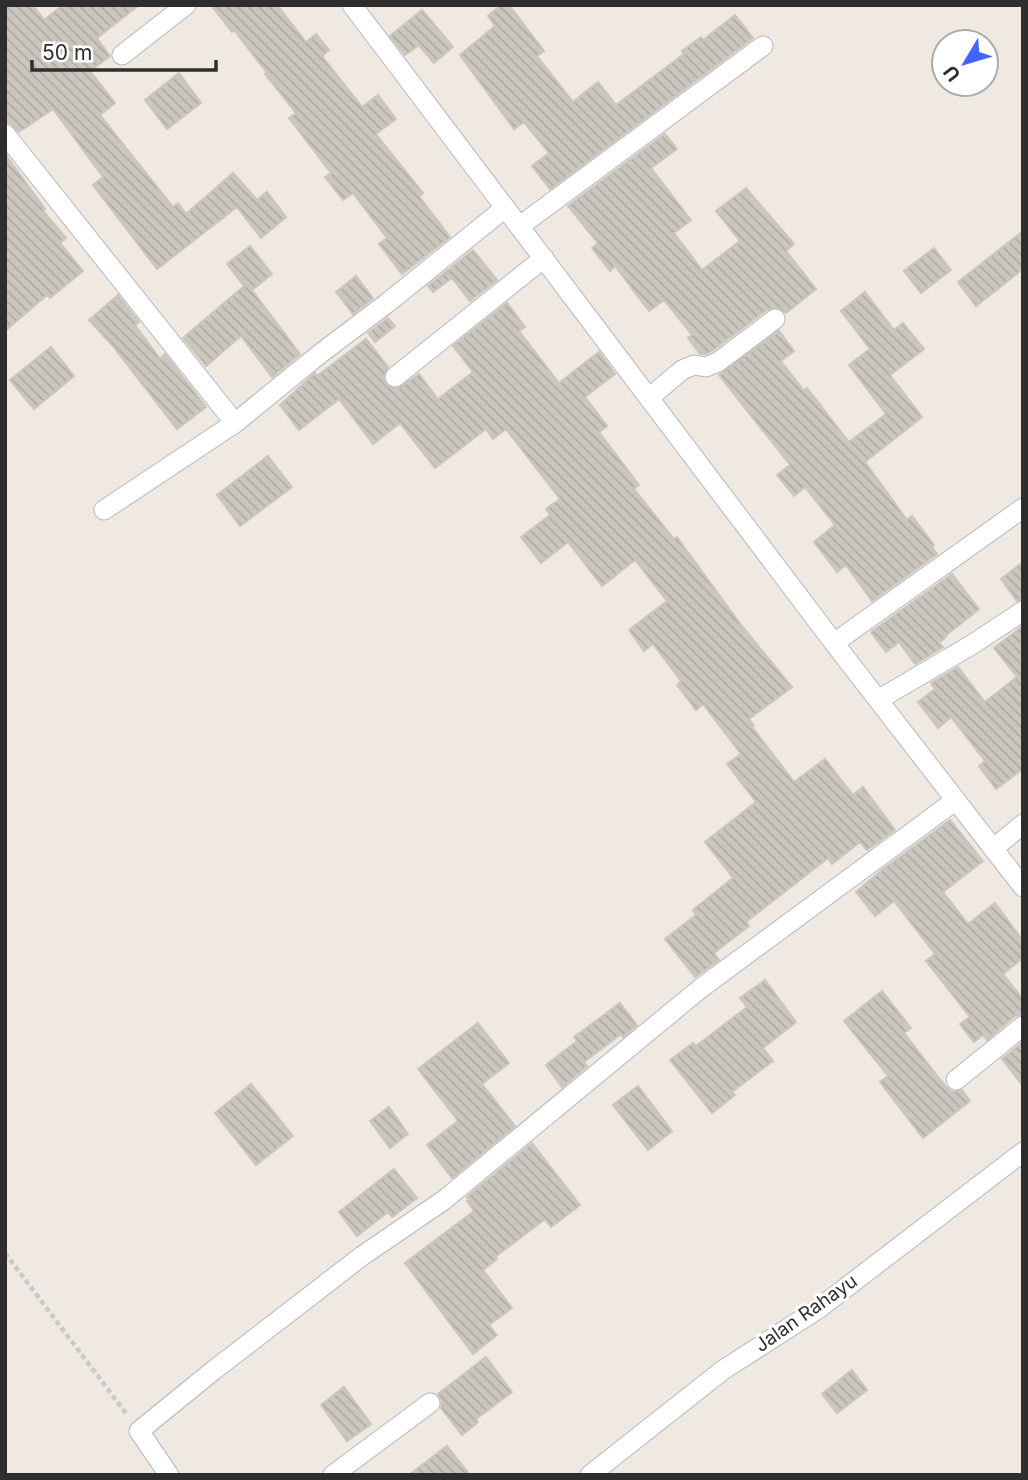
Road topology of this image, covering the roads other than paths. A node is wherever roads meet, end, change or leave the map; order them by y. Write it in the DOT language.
graph roads {
  1 [pos="186,5"];
  2 [pos="352,5"];
  3 [pos="763,46"];
  4 [pos="122,55"];
  5 [pos="5,134"];
  6 [pos="505,208"];
  7 [pos="520,226"];
  8 [pos="544,258"];
  9 [pos="775,319"];
  10 [pos="395,377"];
  11 [pos="649,398"];
  12 [pos="235,423"];
  13 [pos="1023,508"];
  14 [pos="104,510"];
  15 [pos="1023,611"];
  16 [pos="834,643"];
  17 [pos="878,700"];
  18 [pos="956,800"];
  19 [pos="1023,824"];
  20 [pos="994,848"];
  21 [pos="1023,887"];
  22 [pos="1023,1027"];
  23 [pos="956,1080"];
  24 [pos="1023,1152"];
  25 [pos="430,1403"];
  26 [pos="169,1475"];
  27 [pos="333,1475"];
  28 [pos="590,1475"];
  1 -- 4 [label="street"];
  2 -- 6 [label="street"];
  3 -- 7 [label="street"];
  5 -- 12 [label="street"];
  6 -- 7 [label="street"];
  6 -- 12 [label="street"];
  7 -- 8 [label="street"];
  8 -- 10 [label="street"];
  8 -- 11 [label="street"];
  9 -- 11 [label="street"];
  11 -- 16 [label="street"];
  12 -- 14 [label="street"];
  13 -- 16 [label="street"];
  15 -- 17 [label="street"];
  16 -- 17 [label="street"];
  17 -- 18 [label="street"];
  18 -- 20 [label="street"];
  18 -- 26 [label="street"];
  19 -- 20 [label="street"];
  20 -- 21 [label="street"];
  22 -- 23 [label="street"];
  24 -- 28 [label="street, Jalan Rahayu"];
  25 -- 27 [label="street"];
}
